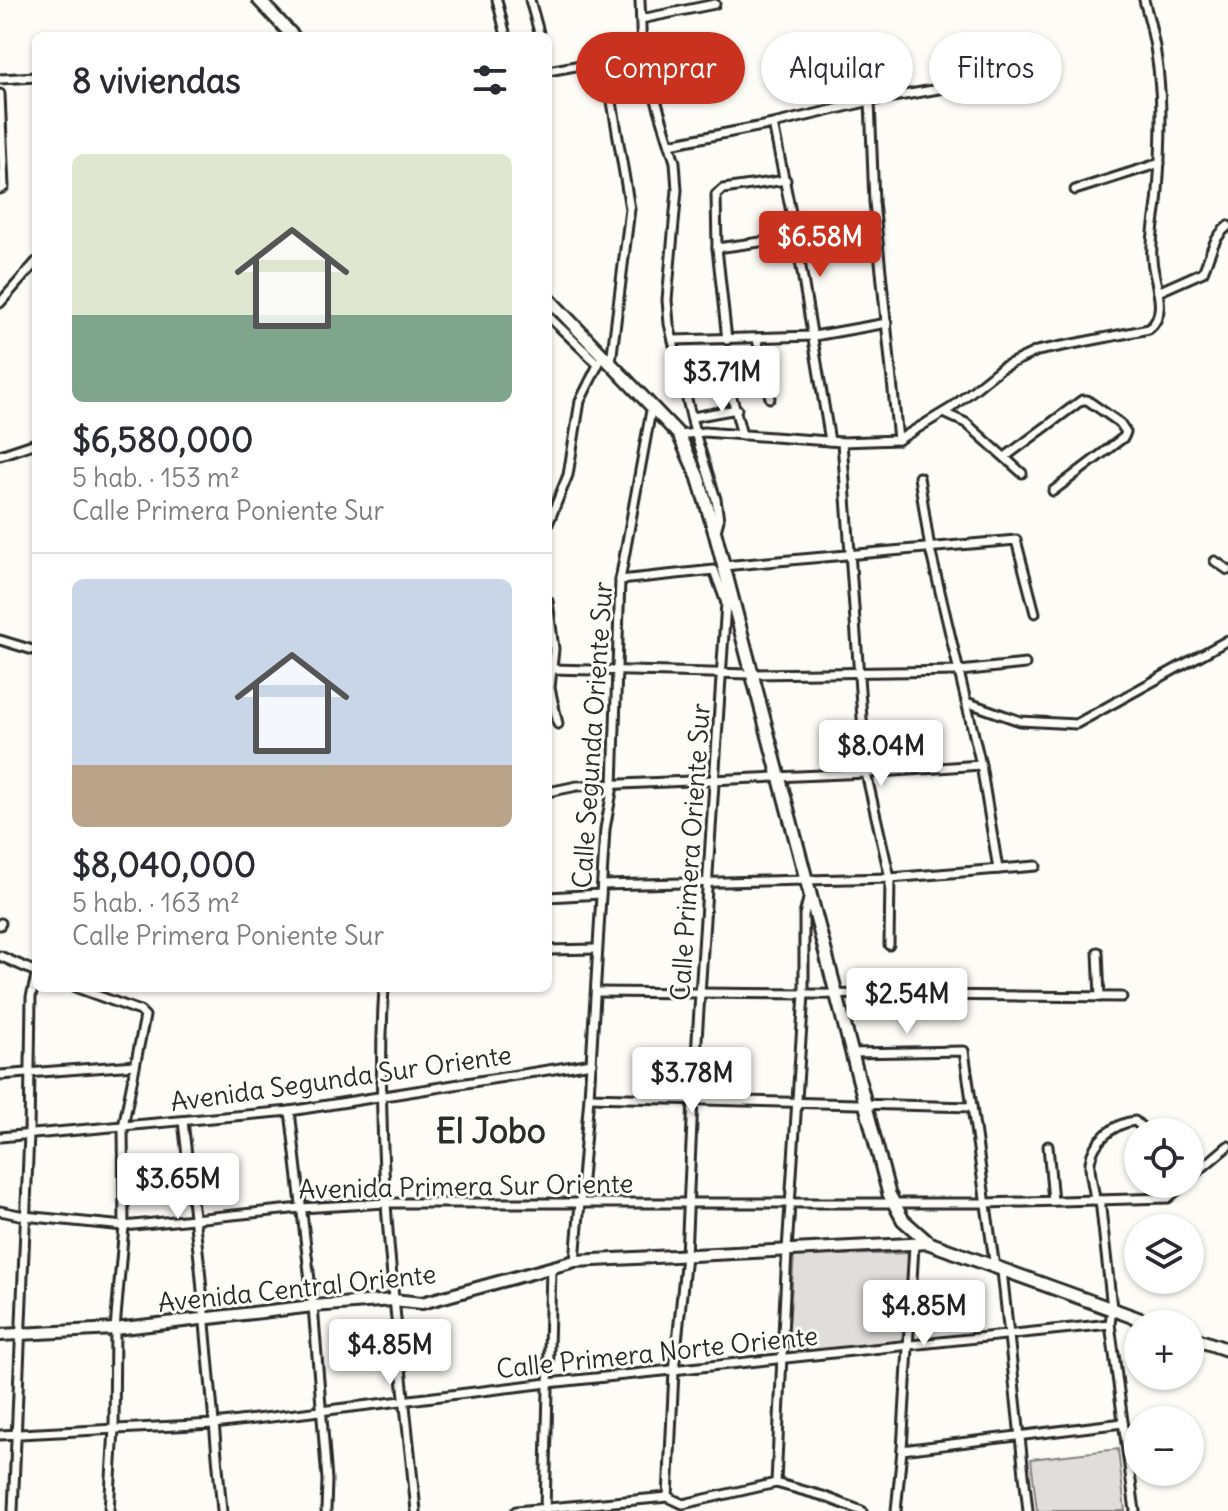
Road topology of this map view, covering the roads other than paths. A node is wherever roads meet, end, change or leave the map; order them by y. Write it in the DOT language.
graph roads {
  1 [pos="259,0"];
  2 [pos="497,0"];
  3 [pos="530,0"];
  4 [pos="640,0"];
  5 [pos="1144,0"];
  6 [pos="715,4"];
  7 [pos="641,19"];
  8 [pos="289,32"];
  9 [pos="505,32"];
  10 [pos="539,32"];
  11 [pos="641,32"];
  12 [pos="576,66"];
  13 [pos="552,71"];
  14 [pos="32,77"];
  15 [pos="0,79"];
  16 [pos="0,94"];
  17 [pos="612,104"];
  18 [pos="658,104"];
  19 [pos="857,104"];
  20 [pos="870,104"];
  21 [pos="773,124"];
  22 [pos="670,144"];
  23 [pos="1160,163"];
  24 [pos="786,180"];
  25 [pos="0,189"];
  26 [pos="1075,190"];
  27 [pos="1228,226"];
  28 [pos="796,237"];
  29 [pos="717,248"];
  30 [pos="32,267"];
  31 [pos="1158,292"];
  32 [pos="552,302"];
  33 [pos="0,303"];
  34 [pos="552,319"];
  35 [pos="887,323"];
  36 [pos="814,336"];
  37 [pos="757,339"];
  38 [pos="673,340"];
  39 [pos="727,340"];
  40 [pos="604,360"];
  41 [pos="729,386"];
  42 [pos="770,398"];
  43 [pos="652,405"];
  44 [pos="737,409"];
  45 [pos="944,413"];
  46 [pos="693,417"];
  47 [pos="695,433"];
  48 [pos="679,435"];
  49 [pos="742,435"];
  50 [pos="898,440"];
  51 [pos="830,441"];
  52 [pos="842,442"];
  53 [pos="32,444"];
  54 [pos="0,455"];
  55 [pos="1005,457"];
  56 [pos="1022,473"];
  57 [pos="919,477"];
  58 [pos="1053,491"];
  59 [pos="552,514"];
  60 [pos="715,533"];
  61 [pos="930,549"];
  62 [pos="850,554"];
  63 [pos="1215,561"];
  64 [pos="718,568"];
  65 [pos="1228,570"];
  66 [pos="620,580"];
  67 [pos="729,601"];
  68 [pos="1035,613"];
  69 [pos="0,640"];
  70 [pos="1228,640"];
  71 [pos="32,650"];
  72 [pos="552,663"];
  73 [pos="1025,664"];
  74 [pos="860,671"];
  75 [pos="960,671"];
  76 [pos="618,672"];
  77 [pos="722,674"];
  78 [pos="750,674"];
  79 [pos="552,697"];
  80 [pos="966,702"];
  81 [pos="558,724"];
  82 [pos="981,765"];
  83 [pos="866,773"];
  84 [pos="778,776"];
  85 [pos="714,779"];
  86 [pos="613,786"];
  87 [pos="552,791"];
  88 [pos="1036,866"];
  89 [pos="998,869"];
  90 [pos="890,878"];
  91 [pos="805,879"];
  92 [pos="707,883"];
  93 [pos="602,885"];
  94 [pos="809,893"];
  95 [pos="601,894"];
  96 [pos="552,897"];
  97 [pos="804,933"];
  98 [pos="820,935"];
  99 [pos="889,945"];
  100 [pos="597,949"];
  101 [pos="552,950"];
  102 [pos="1098,952"];
  103 [pos="0,956"];
  104 [pos="32,972"];
  105 [pos="32,992"];
  106 [pos="88,992"];
  107 [pos="384,992"];
  108 [pos="597,992"];
  109 [pos="702,993"];
  110 [pos="804,994"];
  111 [pos="836,994"];
  112 [pos="1100,997"];
  113 [pos="1122,997"];
  114 [pos="851,1053"];
  115 [pos="592,1063"];
  116 [pos="135,1065"];
  117 [pos="30,1073"];
  118 [pos="0,1075"];
  119 [pos="380,1095"];
  120 [pos="589,1097"];
  121 [pos="693,1100"];
  122 [pos="796,1103"];
  123 [pos="865,1106"];
  124 [pos="972,1107"];
  125 [pos="290,1111"];
  126 [pos="183,1121"];
  127 [pos="1124,1124"];
  128 [pos="123,1127"];
  129 [pos="29,1134"];
  130 [pos="0,1137"];
  131 [pos="1048,1146"];
  132 [pos="1228,1146"];
  133 [pos="1204,1166"];
  134 [pos="1168,1198"];
  135 [pos="1098,1200"];
  136 [pos="1053,1201"];
  137 [pos="790,1202"];
  138 [pos="893,1202"];
  139 [pos="386,1203"];
  140 [pos="580,1203"];
  141 [pos="689,1203"];
  142 [pos="985,1203"];
  143 [pos="301,1208"];
  144 [pos="0,1211"];
  145 [pos="24,1216"];
  146 [pos="194,1219"];
  147 [pos="124,1226"];
  148 [pos="929,1243"];
  149 [pos="914,1246"];
  150 [pos="787,1250"];
  151 [pos="686,1255"];
  152 [pos="575,1261"];
  153 [pos="551,1268"];
  154 [pos="999,1269"];
  155 [pos="393,1300"];
  156 [pos="313,1306"];
  157 [pos="1112,1308"];
  158 [pos="1124,1313"];
  159 [pos="205,1318"];
  160 [pos="1110,1324"];
  161 [pos="115,1329"];
  162 [pos="19,1334"];
  163 [pos="1009,1334"];
  164 [pos="0,1335"];
  165 [pos="1204,1342"];
  166 [pos="908,1345"];
  167 [pos="1228,1350"];
  168 [pos="782,1359"];
  169 [pos="674,1371"];
  170 [pos="548,1383"];
  171 [pos="406,1401"];
  172 [pos="321,1409"];
  173 [pos="1123,1423"];
  174 [pos="214,1424"];
  175 [pos="114,1429"];
  176 [pos="15,1434"];
  177 [pos="0,1435"];
  178 [pos="1022,1435"];
  179 [pos="902,1450"];
  180 [pos="776,1483"];
  181 [pos="668,1497"];
  182 [pos="684,1508"];
  183 [pos="544,1510"];
  184 [pos="13,1511"];
  185 [pos="109,1511"];
  186 [pos="222,1511"];
  187 [pos="326,1511"];
  188 [pos="416,1511"];
  189 [pos="516,1511"];
  190 [pos="862,1511"];
  191 [pos="896,1511"];
  192 [pos="1028,1511"];
  193 [pos="1135,1511"];
  1 -- 8 [label="main road"];
  2 -- 9 [label="street"];
  3 -- 10 [label="street"];
  4 -- 7 [label="street"];
  5 -- 23 [label="street"];
  6 -- 7 [label="street"];
  7 -- 11 [label="street"];
  12 -- 13 [label="street"];
  14 -- 15 [label="street"];
  16 -- 25 [label="street"];
  17 -- 40 [label="street"];
  18 -- 22 [label="street"];
  19 -- 21 [label="street"];
  20 -- 35 [label="street"];
  21 -- 22 [label="street"];
  21 -- 24 [label="street"];
  22 -- 38 [label="street"];
  23 -- 26 [label="street"];
  23 -- 31 [label="street"];
  24 -- 28 [label="street"];
  24 -- 29 [label="street"];
  27 -- 31 [label="street"];
  28 -- 29 [label="street"];
  28 -- 36 [label="street"];
  29 -- 39 [label="street"];
  30 -- 33 [label="street"];
  31 -- 45 [label="street"];
  32 -- 40 [label="main road"];
  34 -- 40 [label="street"];
  35 -- 36 [label="street"];
  35 -- 50 [label="street"];
  36 -- 37 [label="street"];
  36 -- 51 [label="street"];
  37 -- 39 [label="street"];
  37 -- 42 [label="street"];
  38 -- 39 [label="street"];
  38 -- 46 [label="street"];
  40 -- 43 [label="main road"];
  40 -- 59 [label="street"];
  41 -- 44 [label="street"];
  43 -- 48 [label="main road"];
  43 -- 66 [label="street, Calle Segunda Oriente Sur"];
  44 -- 46 [label="street"];
  44 -- 49 [label="street"];
  45 -- 50 [label="street"];
  45 -- 55 [label="street"];
  46 -- 47 [label="street"];
  47 -- 48 [label="street"];
  47 -- 49 [label="street"];
  47 -- 60 [label="street"];
  48 -- 60 [label="main road"];
  49 -- 51 [label="street"];
  50 -- 52 [label="street"];
  51 -- 52 [label="street"];
  52 -- 62 [label="street"];
  53 -- 54 [label="street"];
  55 -- 56 [label="street"];
  55 -- 58 [label="street"];
  57 -- 61 [label="street"];
  60 -- 64 [label="main road"];
  61 -- 62 [label="street"];
  61 -- 68 [label="street"];
  61 -- 75 [label="street"];
  62 -- 64 [label="street"];
  62 -- 74 [label="street"];
  63 -- 65 [label="street"];
  64 -- 66 [label="street"];
  64 -- 67 [label="main road"];
  66 -- 76 [label="street, Calle Segunda Oriente Sur"];
  67 -- 77 [label="street, Calle Primera Oriente Sur"];
  67 -- 78 [label="main road"];
  69 -- 71 [label="street"];
  70 -- 80 [label="street"];
  72 -- 76 [label="street"];
  73 -- 75 [label="street"];
  74 -- 75 [label="street"];
  74 -- 78 [label="street"];
  74 -- 83 [label="street"];
  75 -- 80 [label="street"];
  76 -- 77 [label="street"];
  76 -- 86 [label="street, Calle Segunda Oriente Sur"];
  77 -- 78 [label="street"];
  77 -- 85 [label="street, Calle Primera Oriente Sur"];
  78 -- 84 [label="main road"];
  79 -- 81 [label="street"];
  80 -- 82 [label="street"];
  82 -- 83 [label="street"];
  82 -- 89 [label="street"];
  83 -- 84 [label="street"];
  83 -- 90 [label="street"];
  84 -- 85 [label="street"];
  84 -- 91 [label="main road"];
  85 -- 86 [label="street"];
  85 -- 92 [label="street, Calle Primera Oriente Sur"];
  86 -- 87 [label="street"];
  86 -- 93 [label="street, Calle Segunda Oriente Sur"];
  88 -- 89 [label="street"];
  89 -- 90 [label="street"];
  90 -- 91 [label="street"];
  90 -- 99 [label="street"];
  91 -- 92 [label="street"];
  91 -- 94 [label="main road"];
  92 -- 93 [label="street"];
  92 -- 109 [label="street, Calle Primera Oriente Sur"];
  93 -- 95 [label="street, Calle Segunda Oriente Sur"];
  94 -- 97 [label="street"];
  94 -- 98 [label="main road"];
  95 -- 96 [label="street"];
  95 -- 100 [label="street, Calle Segunda Oriente Sur"];
  97 -- 98 [label="street"];
  97 -- 110 [label="street"];
  98 -- 111 [label="main road"];
  100 -- 101 [label="street"];
  100 -- 108 [label="street, Calle Segunda Oriente Sur"];
  102 -- 112 [label="street"];
  103 -- 104 [label="street"];
  105 -- 117 [label="street"];
  106 -- 116 [label="street"];
  107 -- 119 [label="street"];
  108 -- 109 [label="street"];
  108 -- 115 [label="street, Calle Segunda Oriente Sur"];
  109 -- 110 [label="street"];
  109 -- 121 [label="street, Calle Primera Oriente Sur"];
  110 -- 111 [label="street"];
  110 -- 122 [label="street"];
  111 -- 112 [label="street"];
  111 -- 114 [label="main road"];
  112 -- 113 [label="street"];
  114 -- 123 [label="main road"];
  114 -- 124 [label="street"];
  115 -- 119 [label="street, Avenida Segunda Sur Oriente"];
  115 -- 120 [label="street, Calle Segunda Oriente Sur"];
  116 -- 117 [label="street"];
  116 -- 128 [label="street"];
  117 -- 118 [label="street"];
  117 -- 129 [label="street"];
  119 -- 125 [label="street, Avenida Segunda Sur Oriente"];
  119 -- 139 [label="street"];
  120 -- 121 [label="street"];
  120 -- 140 [label="street, Calle Segunda Oriente Sur"];
  121 -- 122 [label="street"];
  121 -- 141 [label="street, Calle Primera Oriente Sur"];
  122 -- 123 [label="street"];
  122 -- 137 [label="street"];
  123 -- 124 [label="street"];
  123 -- 138 [label="main road"];
  124 -- 142 [label="street"];
  125 -- 126 [label="street, Avenida Segunda Sur Oriente"];
  125 -- 143 [label="street"];
  126 -- 128 [label="street, Avenida Segunda Sur Oriente"];
  126 -- 146 [label="street"];
  127 -- 135 [label="street"];
  128 -- 129 [label="street, Avenida Segunda Sur Oriente"];
  128 -- 147 [label="street"];
  129 -- 130 [label="street, Avenida Segunda Sur Oriente"];
  129 -- 145 [label="street"];
  131 -- 136 [label="street"];
  132 -- 133 [label="street"];
  134 -- 135 [label="street, Avenida Primera Sur Oriente"];
  135 -- 136 [label="street, Avenida Primera Sur Oriente"];
  135 -- 157 [label="street"];
  136 -- 142 [label="street, Avenida Primera Sur Oriente"];
  137 -- 138 [label="street, Avenida Primera Sur Oriente"];
  137 -- 141 [label="street, Avenida Primera Sur Oriente"];
  137 -- 150 [label="street"];
  138 -- 142 [label="street, Avenida Primera Sur Oriente"];
  138 -- 148 [label="main road"];
  139 -- 140 [label="street, Avenida Primera Sur Oriente"];
  139 -- 143 [label="street, Avenida Primera Sur Oriente"];
  139 -- 155 [label="street"];
  140 -- 141 [label="street, Avenida Primera Sur Oriente"];
  140 -- 152 [label="street, Calle Segunda Oriente Sur"];
  141 -- 151 [label="street, Calle Primera Oriente Sur"];
  142 -- 154 [label="street"];
  143 -- 146 [label="street, Avenida Primera Sur Oriente"];
  143 -- 156 [label="street"];
  144 -- 145 [label="street, Avenida Primera Sur Oriente"];
  145 -- 147 [label="street, Avenida Primera Sur Oriente"];
  145 -- 162 [label="street"];
  146 -- 147 [label="street, Avenida Primera Sur Oriente"];
  146 -- 159 [label="street"];
  147 -- 161 [label="street"];
  148 -- 149 [label="street, Avenida Central Oriente"];
  148 -- 154 [label="main road"];
  149 -- 150 [label="street, Avenida Central Oriente"];
  149 -- 166 [label="street"];
  150 -- 151 [label="street, Avenida Central Oriente"];
  150 -- 168 [label="street"];
  151 -- 152 [label="street, Avenida Central Oriente"];
  151 -- 169 [label="street, Calle Primera Oriente Sur"];
  152 -- 153 [label="street, Avenida Central Oriente"];
  153 -- 155 [label="street, Avenida Central Oriente"];
  153 -- 170 [label="street"];
  154 -- 157 [label="main road"];
  154 -- 163 [label="street"];
  155 -- 156 [label="street, Avenida Central Oriente"];
  155 -- 171 [label="street"];
  156 -- 159 [label="street, Avenida Central Oriente"];
  156 -- 172 [label="street"];
  157 -- 158 [label="main road"];
  157 -- 160 [label="street"];
  159 -- 161 [label="street, Avenida Central Oriente"];
  159 -- 174 [label="street"];
  160 -- 163 [label="street, Calle Primera Norte Oriente"];
  160 -- 173 [label="street"];
  161 -- 162 [label="street, Avenida Central Oriente"];
  161 -- 175 [label="street"];
  162 -- 164 [label="street, Avenida Central Oriente"];
  162 -- 176 [label="street"];
  163 -- 166 [label="street, Calle Primera Norte Oriente"];
  163 -- 178 [label="street"];
  165 -- 167 [label="main road"];
  166 -- 168 [label="street, Calle Primera Norte Oriente"];
  166 -- 179 [label="street"];
  168 -- 169 [label="street, Calle Primera Norte Oriente"];
  168 -- 180 [label="street"];
  169 -- 170 [label="street, Calle Primera Norte Oriente"];
  169 -- 181 [label="street, Calle Primera Oriente Sur"];
  170 -- 171 [label="street, Calle Primera Norte Oriente"];
  170 -- 183 [label="street"];
  171 -- 172 [label="street, Calle Primera Norte Oriente"];
  171 -- 188 [label="street"];
  172 -- 174 [label="street, Calle Primera Norte Oriente"];
  172 -- 187 [label="street"];
  173 -- 178 [label="street"];
  173 -- 193 [label="street"];
  174 -- 175 [label="street, Calle Primera Norte Oriente"];
  174 -- 186 [label="street"];
  175 -- 176 [label="street, Calle Primera Norte Oriente"];
  175 -- 185 [label="street"];
  176 -- 177 [label="street, Calle Primera Norte Oriente"];
  176 -- 184 [label="street"];
  178 -- 179 [label="street"];
  178 -- 192 [label="street"];
  179 -- 191 [label="street"];
  180 -- 182 [label="street"];
  180 -- 190 [label="street"];
  181 -- 182 [label="street"];
  181 -- 183 [label="street"];
  183 -- 189 [label="street"];
}
